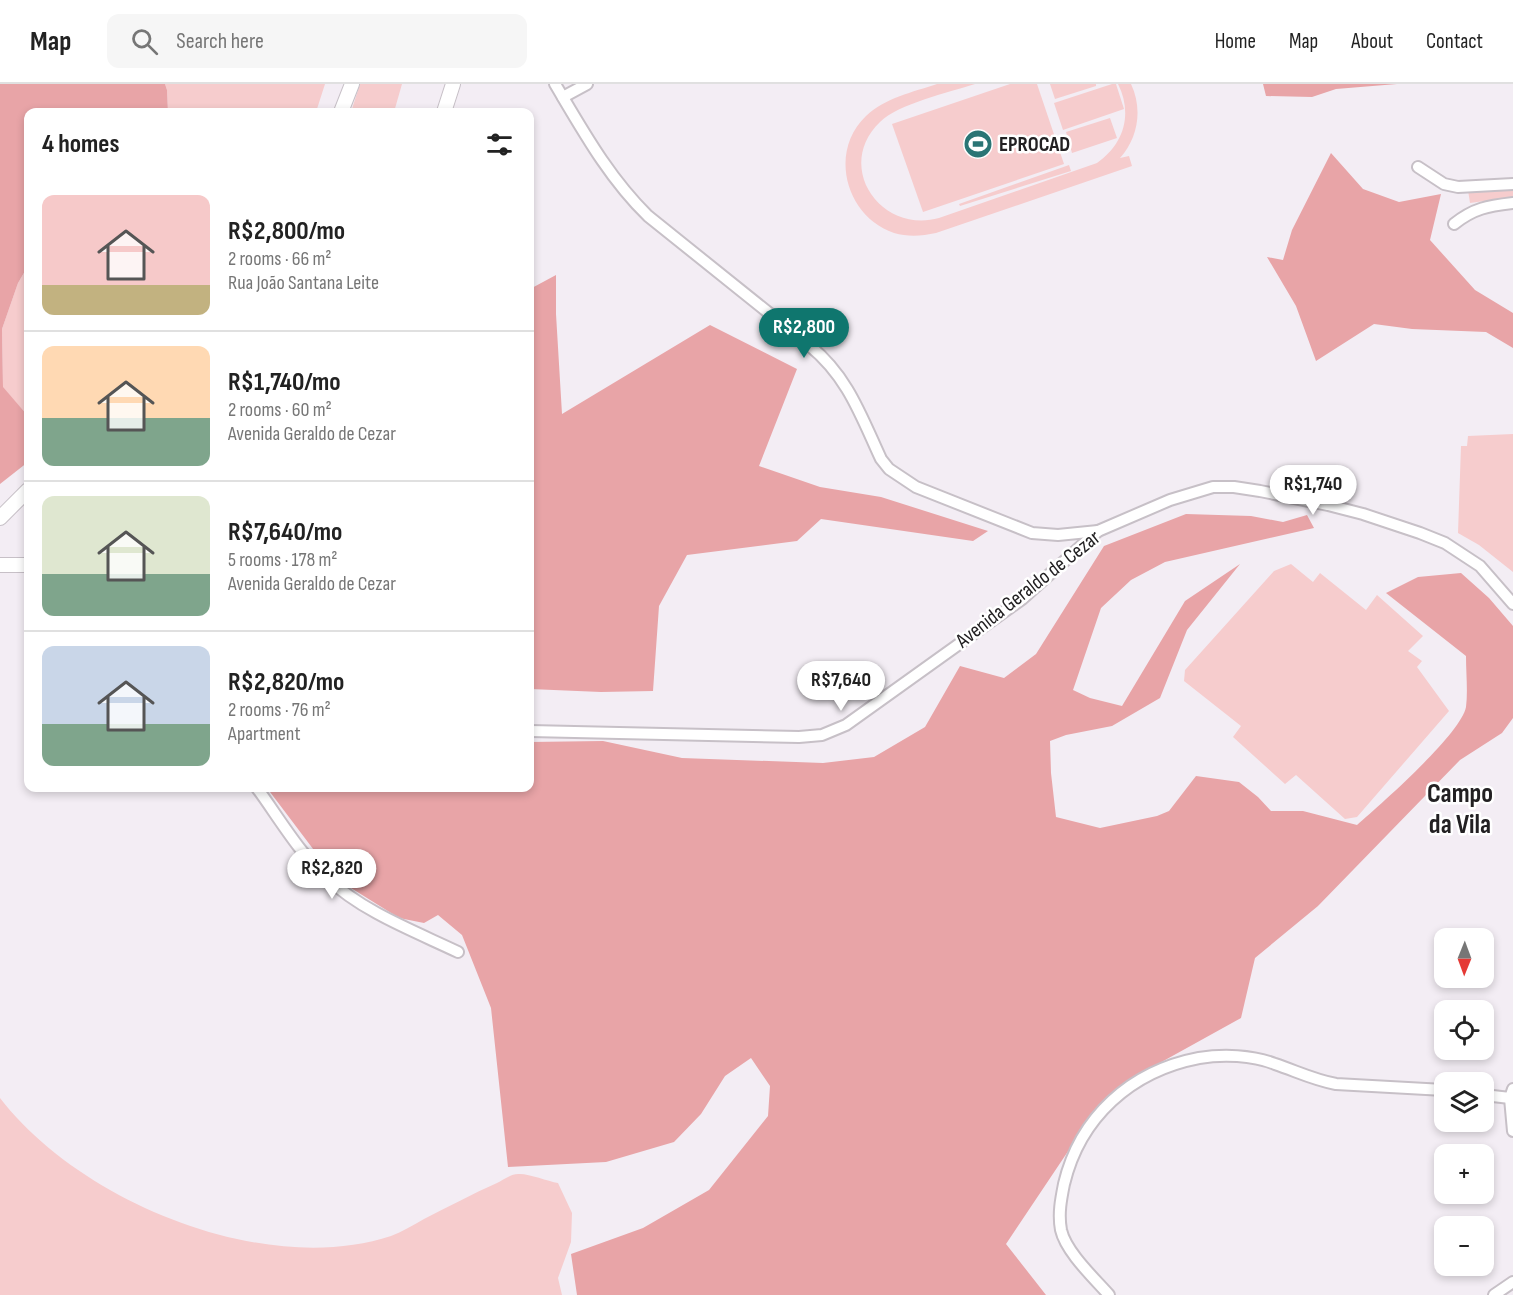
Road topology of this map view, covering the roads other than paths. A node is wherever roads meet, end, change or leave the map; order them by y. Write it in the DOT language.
graph roads {
  1 [pos="352,84"];
  2 [pos="453,84"];
  3 [pos="555,84"];
  4 [pos="587,84"];
  5 [pos="563,97"];
  6 [pos="343,108"];
  7 [pos="445,108"];
  8 [pos="1418,167"];
  9 [pos="1513,184"];
  10 [pos="1513,203"];
  11 [pos="1454,224"];
  12 [pos="24,494"];
  13 [pos="0,518"];
  14 [pos="1098,531"];
  15 [pos="0,565"];
  16 [pos="24,565"];
  17 [pos="1513,604"];
  18 [pos="534,731"];
  19 [pos="260,792"];
  20 [pos="458,952"];
  21 [pos="1434,1089"];
  22 [pos="1511,1093"];
  23 [pos="1494,1094"];
  24 [pos="1513,1131"];
  25 [pos="1513,1282"];
  26 [pos="1109,1295"];
  27 [pos="1494,1295"];
  1 -- 6 [label="main road"];
  2 -- 7 [label="main road"];
  3 -- 5 [label="street"];
  4 -- 5 [label="street"];
  5 -- 14 [label="street"];
  8 -- 9 [label="street"];
  10 -- 11 [label="street"];
  12 -- 13 [label="main road"];
  14 -- 17 [label="street, Avenida Geraldo de Cezar"];
  14 -- 18 [label="street, Avenida Geraldo de Cezar"];
  15 -- 16 [label="main road"];
  19 -- 20 [label="street"];
  21 -- 26 [label="street"];
  22 -- 23 [label="street"];
  22 -- 24 [label="street"];
  25 -- 27 [label="street"];
}
